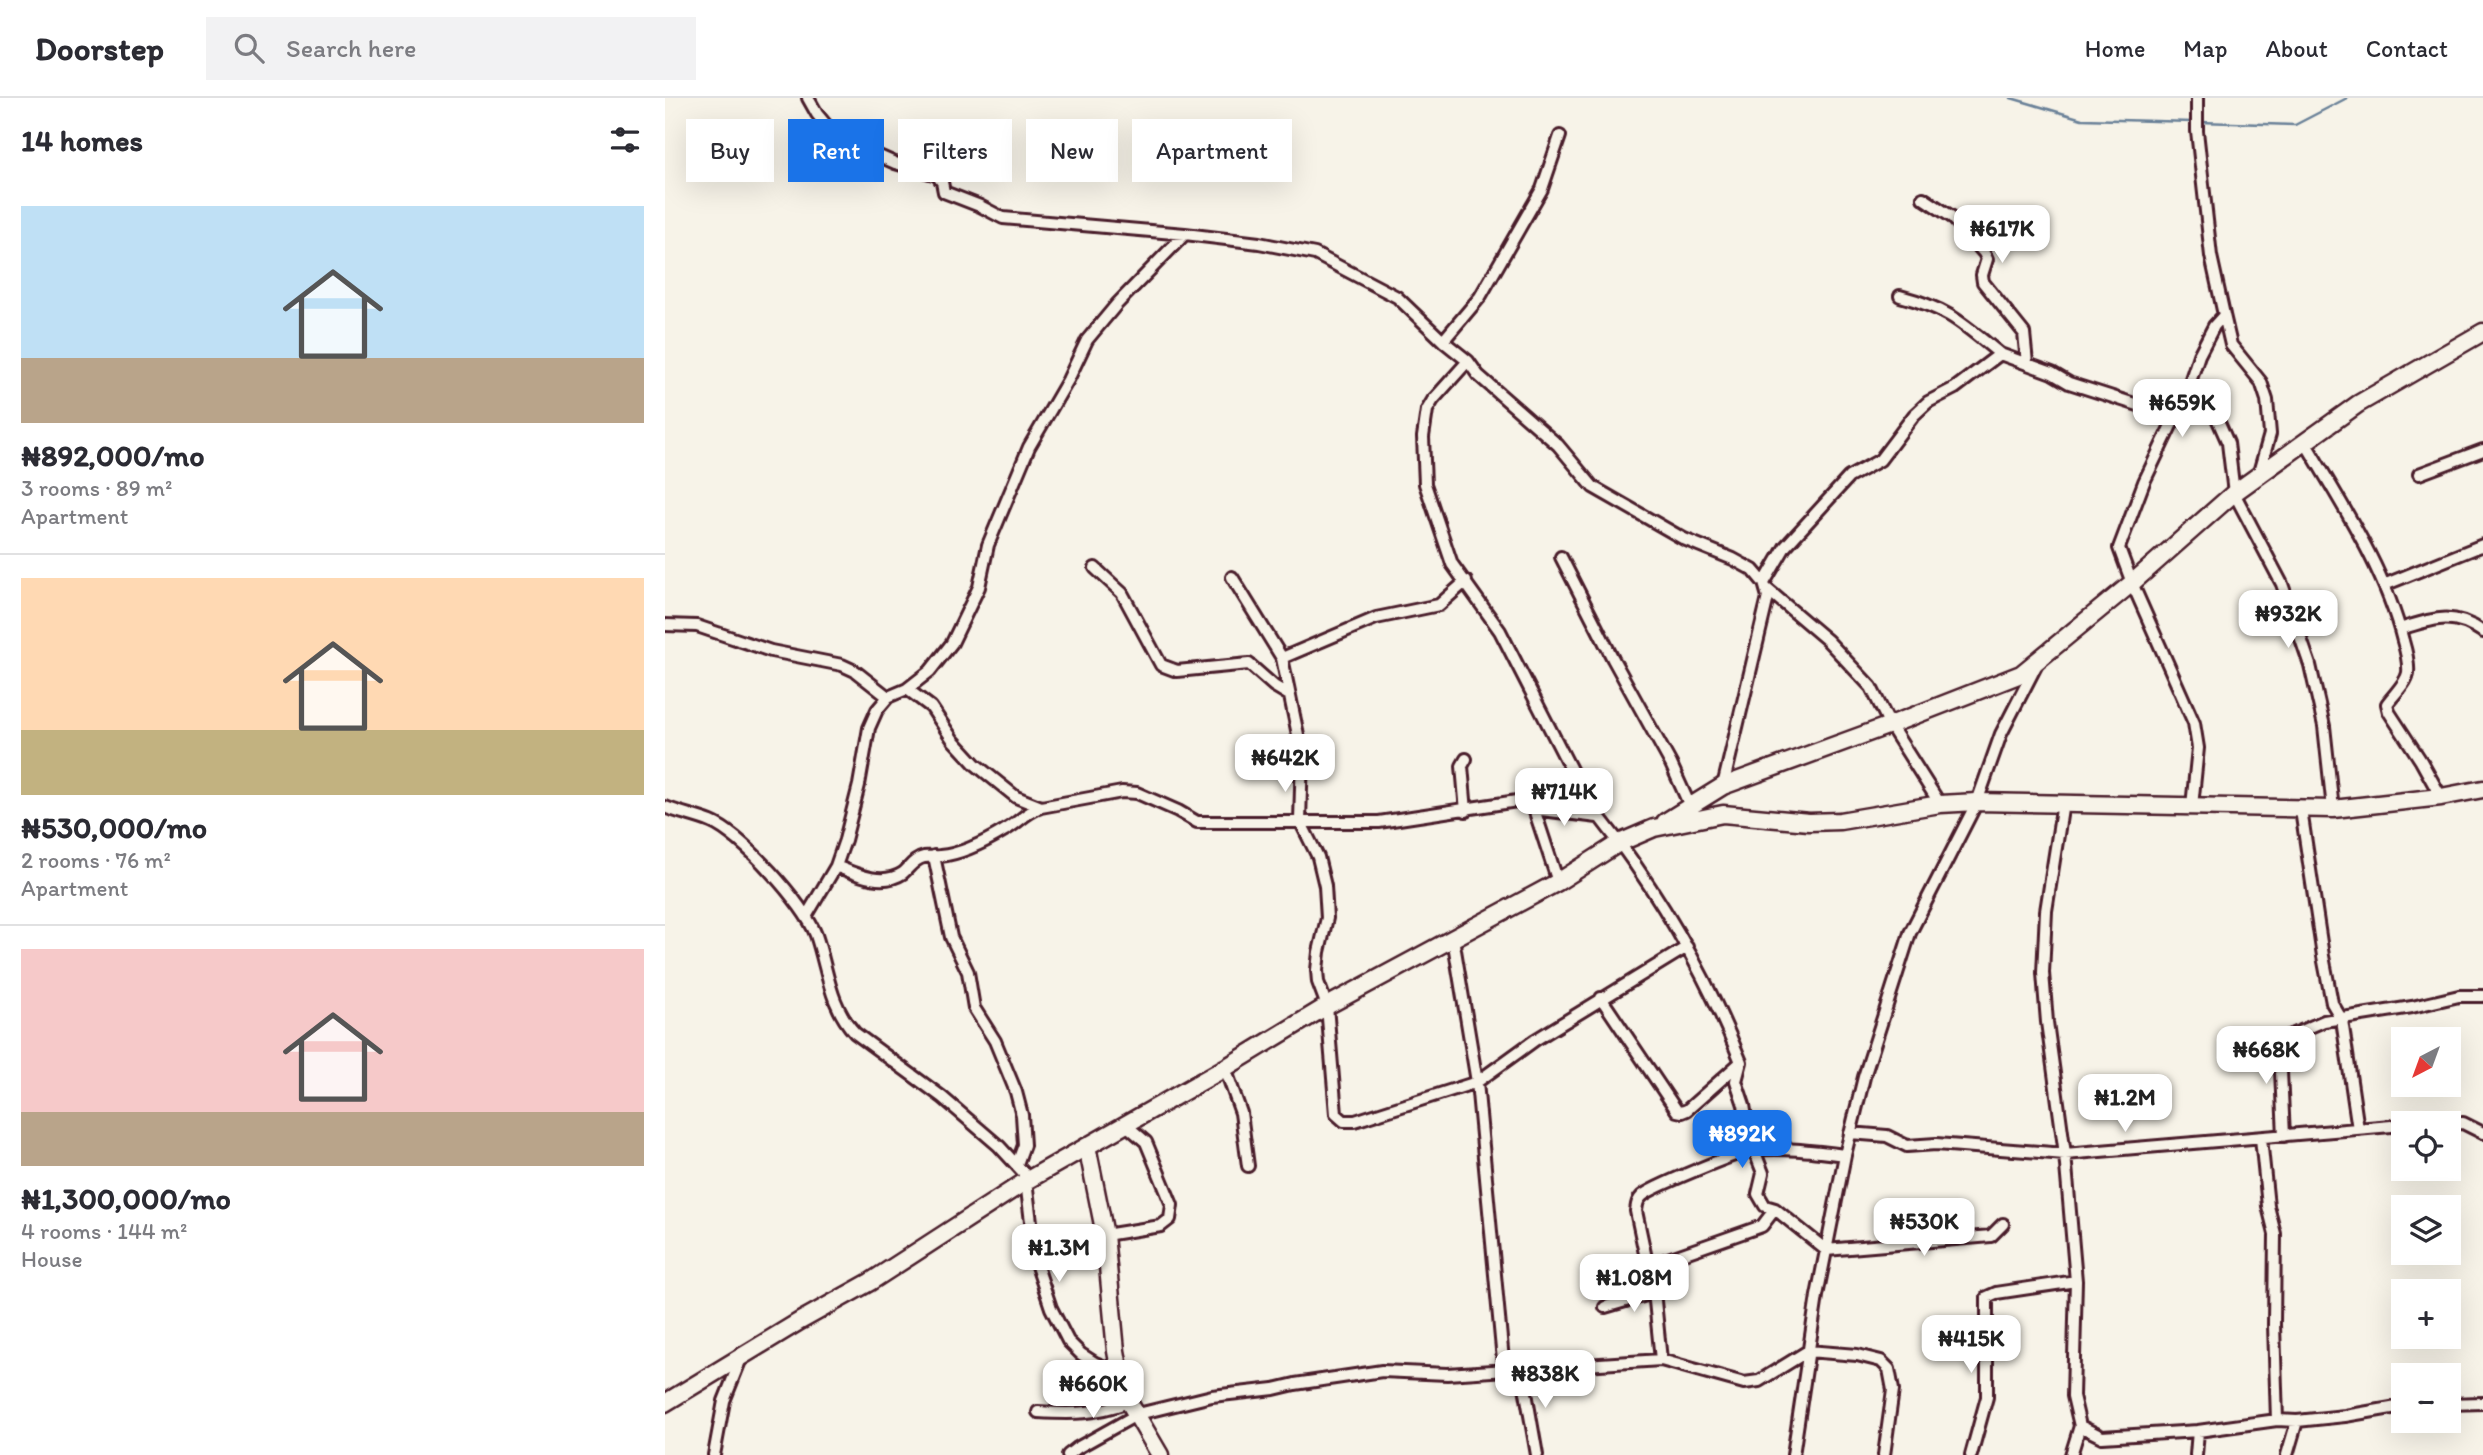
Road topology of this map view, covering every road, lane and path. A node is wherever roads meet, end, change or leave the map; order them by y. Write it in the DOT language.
graph roads {
  1 [pos="809,98"];
  2 [pos="2197,98"];
  3 [pos="1560,136"];
  4 [pos="1923,198"];
  5 [pos="1185,234"];
  6 [pos="1900,296"];
  7 [pos="2224,315"];
  8 [pos="2483,332"];
  9 [pos="1443,341"];
  10 [pos="2000,354"];
  11 [pos="1468,360"];
  12 [pos="2027,363"];
  13 [pos="2186,394"];
  14 [pos="2305,442"];
  15 [pos="2483,450"];
  16 [pos="2419,474"];
  17 [pos="2258,476"];
  18 [pos="2234,493"];
  19 [pos="2483,545"];
  20 [pos="1561,557"];
  21 [pos="1095,568"];
  22 [pos="1232,577"];
  23 [pos="1466,581"];
  24 [pos="2132,583"];
  25 [pos="2384,585"];
  26 [pos="1766,586"];
  27 [pos="665,625"];
  28 [pos="2400,629"];
  29 [pos="2483,632"];
  30 [pos="1282,658"];
  31 [pos="2038,662"];
  32 [pos="907,690"];
  33 [pos="1290,695"];
  34 [pos="888,697"];
  35 [pos="1890,725"];
  36 [pos="1466,759"];
  37 [pos="1723,786"];
  38 [pos="2483,789"];
  39 [pos="2441,797"];
  40 [pos="1977,802"];
  41 [pos="2063,803"];
  42 [pos="1940,804"];
  43 [pos="1690,806"];
  44 [pos="2192,806"];
  45 [pos="665,807"];
  46 [pos="1041,807"];
  47 [pos="1534,809"];
  48 [pos="2333,809"];
  49 [pos="2301,810"];
  50 [pos="1466,811"];
  51 [pos="1598,817"];
  52 [pos="1300,821"];
  53 [pos="1654,828"];
  54 [pos="1619,843"];
  55 [pos="934,856"];
  56 [pos="836,866"];
  57 [pos="1558,882"];
  58 [pos="807,915"];
  59 [pos="1453,938"];
  60 [pos="1687,947"];
  61 [pos="2483,996"];
  62 [pos="1601,998"];
  63 [pos="1327,1006"];
  64 [pos="2342,1020"];
  65 [pos="1741,1062"];
  66 [pos="1225,1068"];
  67 [pos="1477,1082"];
  68 [pos="2461,1123"];
  69 [pos="1125,1124"];
  70 [pos="2391,1126"];
  71 [pos="2358,1129"];
  72 [pos="1850,1133"];
  73 [pos="2483,1133"];
  74 [pos="2284,1136"];
  75 [pos="2261,1138"];
  76 [pos="1087,1146"];
  77 [pos="1751,1150"];
  78 [pos="2065,1154"];
  79 [pos="1845,1155"];
  80 [pos="1017,1164"];
  81 [pos="1248,1166"];
  82 [pos="1026,1181"];
  83 [pos="1775,1209"];
  84 [pos="2003,1224"];
  85 [pos="1105,1235"];
  86 [pos="1826,1250"];
  87 [pos="1648,1266"];
  88 [pos="2076,1281"];
  89 [pos="1653,1293"];
  90 [pos="1605,1307"];
  91 [pos="1808,1351"];
  92 [pos="742,1356"];
  93 [pos="1661,1360"];
  94 [pos="1522,1370"];
  95 [pos="1504,1371"];
  96 [pos="1120,1373"];
  97 [pos="665,1403"];
  98 [pos="2483,1403"];
  99 [pos="2461,1404"];
  100 [pos="1133,1408"];
  101 [pos="2391,1408"];
  102 [pos="1038,1412"];
  103 [pos="2277,1420"];
  104 [pos="2297,1421"];
  105 [pos="2080,1426"];
  106 [pos="2198,1431"];
  107 [pos="714,1455"];
  108 [pos="1068,1455"];
  109 [pos="1160,1455"];
  110 [pos="1537,1455"];
  111 [pos="1793,1455"];
  112 [pos="1885,1455"];
  113 [pos="1971,1455"];
  114 [pos="2071,1455"];
  115 [pos="2196,1455"];
  116 [pos="2287,1455"];
  1 -- 5 [label="street"];
  2 -- 7 [label="street"];
  3 -- 9 [label="street"];
  4 -- 12 [label="street"];
  5 -- 9 [label="street"];
  5 -- 32 [label="street"];
  6 -- 10 [label="street"];
  7 -- 13 [label="street"];
  7 -- 17 [label="street"];
  8 -- 14 [label="street"];
  9 -- 11 [label="street"];
  10 -- 12 [label="street"];
  10 -- 26 [label="street"];
  11 -- 23 [label="street"];
  11 -- 26 [label="street"];
  12 -- 13 [label="street"];
  13 -- 18 [label="street"];
  13 -- 24 [label="street"];
  14 -- 17 [label="street"];
  14 -- 25 [label="street"];
  15 -- 16 [label="street"];
  17 -- 18 [label="street"];
  18 -- 24 [label="street"];
  18 -- 48 [label="street"];
  19 -- 25 [label="street"];
  20 -- 43 [label="street"];
  21 -- 33 [label="street"];
  22 -- 30 [label="street"];
  23 -- 30 [label="street"];
  23 -- 51 [label="street"];
  24 -- 31 [label="street"];
  24 -- 44 [label="street"];
  25 -- 28 [label="street"];
  26 -- 35 [label="street"];
  26 -- 37 [label="street"];
  27 -- 34 [label="street"];
  28 -- 29 [label="street"];
  28 -- 39 [label="street"];
  30 -- 33 [label="street"];
  31 -- 35 [label="street"];
  31 -- 40 [label="street"];
  32 -- 34 [label="street"];
  32 -- 46 [label="street"];
  33 -- 52 [label="street"];
  34 -- 56 [label="street"];
  35 -- 37 [label="street"];
  35 -- 42 [label="street"];
  36 -- 50 [label="street"];
  37 -- 43 [label="street"];
  38 -- 39 [label="street"];
  39 -- 48 [label="street"];
  40 -- 41 [label="street"];
  40 -- 42 [label="street"];
  40 -- 72 [label="street"];
  41 -- 44 [label="street"];
  41 -- 78 [label="street"];
  42 -- 53 [label="street"];
  43 -- 53 [label="street"];
  44 -- 49 [label="street"];
  45 -- 58 [label="street"];
  46 -- 52 [label="street"];
  46 -- 55 [label="street"];
  47 -- 50 [label="street"];
  47 -- 51 [label="street"];
  47 -- 57 [label="street"];
  48 -- 49 [label="street"];
  49 -- 64 [label="street"];
  50 -- 52 [label="street"];
  51 -- 54 [label="street"];
  52 -- 63 [label="street"];
  53 -- 54 [label="street"];
  54 -- 57 [label="street"];
  54 -- 60 [label="street"];
  55 -- 56 [label="street"];
  55 -- 80 [label="street"];
  56 -- 58 [label="street"];
  57 -- 59 [label="street"];
  58 -- 80 [label="street"];
  59 -- 63 [label="street"];
  59 -- 67 [label="street"];
  60 -- 62 [label="street"];
  60 -- 65 [label="street"];
  61 -- 64 [label="street"];
  62 -- 65 [label="street"];
  62 -- 67 [label="street"];
  63 -- 66 [label="street"];
  63 -- 67 [label="street"];
  64 -- 71 [label="street"];
  64 -- 74 [label="street"];
  65 -- 77 [label="street"];
  66 -- 69 [label="street"];
  66 -- 81 [label="street"];
  67 -- 95 [label="street"];
  68 -- 73 [label="street"];
  69 -- 76 [label="street"];
  69 -- 85 [label="street"];
  70 -- 71 [label="street"];
  71 -- 74 [label="street"];
  72 -- 78 [label="street"];
  72 -- 79 [label="street"];
  74 -- 75 [label="street"];
  75 -- 78 [label="street"];
  75 -- 103 [label="street"];
  76 -- 82 [label="street"];
  76 -- 85 [label="street"];
  77 -- 79 [label="street"];
  77 -- 83 [label="street"];
  77 -- 87 [label="street"];
  78 -- 88 [label="street"];
  79 -- 86 [label="street"];
  80 -- 82 [label="street"];
  82 -- 92 [label="street"];
  82 -- 96 [label="street"];
  83 -- 86 [label="street"];
  83 -- 87 [label="street"];
  84 -- 86 [label="street"];
  85 -- 96 [label="street"];
  86 -- 91 [label="street"];
  87 -- 89 [label="street"];
  88 -- 105 [label="street"];
  88 -- 113 [label="street"];
  89 -- 90 [label="street"];
  89 -- 93 [label="street"];
  91 -- 93 [label="street"];
  91 -- 111 [label="street"];
  91 -- 112 [label="street"];
  92 -- 97 [label="street"];
  92 -- 107 [label="street"];
  93 -- 94 [label="street"];
  94 -- 95 [label="street"];
  94 -- 110 [label="street"];
  95 -- 100 [label="street"];
  96 -- 100 [label="street"];
  98 -- 99 [label="street"];
  100 -- 102 [label="street"];
  100 -- 108 [label="street"];
  100 -- 109 [label="street"];
  101 -- 104 [label="street"];
  103 -- 104 [label="street"];
  103 -- 106 [label="street"];
  104 -- 116 [label="street"];
  105 -- 106 [label="street"];
  105 -- 114 [label="street"];
  106 -- 115 [label="street"];
}
